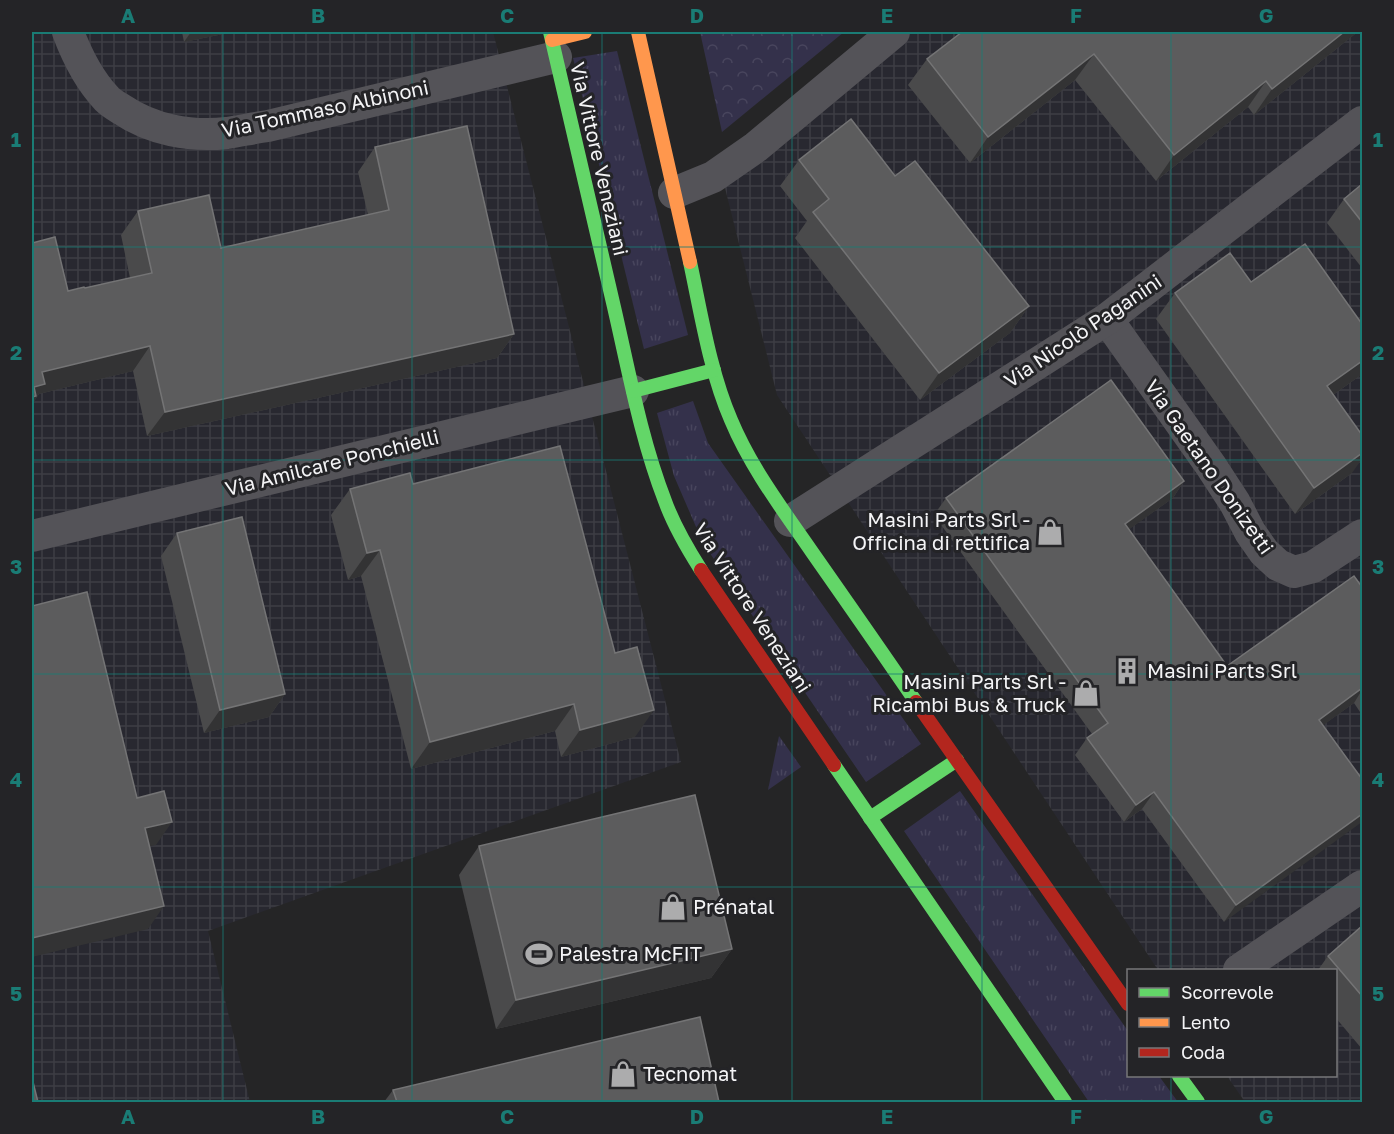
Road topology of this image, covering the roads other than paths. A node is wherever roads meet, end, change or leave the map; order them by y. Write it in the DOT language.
graph roads {
  1 [pos="68,32"];
  2 [pos="585,32"];
  3 [pos="638,32"];
  4 [pos="894,32"];
  5 [pos="552,43"];
  6 [pos="1362,122"];
  7 [pos="674,193"];
  8 [pos="1107,319"];
  9 [pos="714,370"];
  10 [pos="633,391"];
  11 [pos="790,521"];
  12 [pos="1362,535"];
  13 [pos="32,536"];
  14 [pos="957,760"];
  15 [pos="870,819"];
  16 [pos="1362,886"];
  17 [pos="1240,969"];
  18 [pos="1127,1003"];
  19 [pos="1180,1077"];
  20 [pos="1065,1102"];
  21 [pos="1198,1102"];
  1 -- 5 [label="street, Via Tommaso Albinoni"];
  2 -- 5 [label="main road"];
  3 -- 7 [label="main road"];
  4 -- 7 [label="street"];
  5 -- 10 [label="main road, Via Vittore Veneziani"];
  6 -- 8 [label="street, Via Nicolò Paganini"];
  7 -- 9 [label="main road"];
  8 -- 11 [label="street, Via Nicolò Paganini"];
  8 -- 12 [label="street, Via Gaetano Donizetti"];
  9 -- 10 [label="main road"];
  9 -- 11 [label="main road"];
  10 -- 13 [label="street, Via Amilcare Ponchielli"];
  10 -- 15 [label="main road, Via Vittore Veneziani"];
  11 -- 14 [label="main road"];
  14 -- 15 [label="main road"];
  14 -- 18 [label="main road"];
  15 -- 20 [label="main road, Via Vittore Veneziani"];
  16 -- 17 [label="street"];
  19 -- 21 [label="main road"];
}
